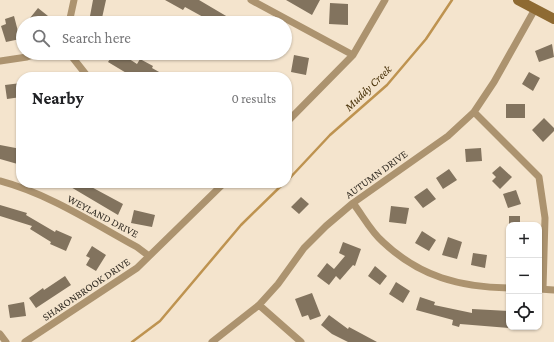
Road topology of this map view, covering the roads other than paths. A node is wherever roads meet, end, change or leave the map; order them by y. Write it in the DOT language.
graph roads {
  1 [pos="74,0"];
  2 [pos="251,0"];
  3 [pos="385,0"];
  4 [pos="518,0"];
  5 [pos="535,9"];
  6 [pos="71,16"];
  7 [pos="281,16"];
  8 [pos="554,19"];
  9 [pos="292,22"];
  10 [pos="353,55"];
  11 [pos="16,59"];
  12 [pos="75,60"];
  13 [pos="0,61"];
  14 [pos="84,72"];
  15 [pos="474,112"];
  16 [pos="292,117"];
  17 [pos="0,181"];
  18 [pos="16,185"];
  19 [pos="25,188"];
  20 [pos="219,188"];
  21 [pos="353,203"];
  22 [pos="149,256"];
  23 [pos="542,271"];
  24 [pos="506,288"];
  25 [pos="542,289"];
  26 [pos="554,290"];
  27 [pos="259,305"];
  28 [pos="0,334"];
  29 [pos="6,342"];
  30 [pos="26,342"];
  31 [pos="212,342"];
  32 [pos="301,342"];
  1 -- 6 [label="street"];
  2 -- 7 [label="street"];
  3 -- 10 [label="street"];
  4 -- 5 [label="street"];
  5 -- 8 [label="street"];
  5 -- 15 [label="street, AUTUMN DRIVE"];
  9 -- 10 [label="street"];
  10 -- 16 [label="street"];
  11 -- 13 [label="street"];
  12 -- 14 [label="street"];
  15 -- 21 [label="street, AUTUMN DRIVE"];
  15 -- 23 [label="street"];
  17 -- 18 [label="street, WEYLAND DRIVE"];
  19 -- 22 [label="street, WEYLAND DRIVE"];
  20 -- 22 [label="street, SHARONBROOK DRIVE"];
  21 -- 24 [label="street"];
  21 -- 27 [label="street, AUTUMN DRIVE"];
  22 -- 30 [label="street, SHARONBROOK DRIVE"];
  25 -- 26 [label="street"];
  27 -- 31 [label="street, AUTUMN DRIVE"];
  27 -- 32 [label="street"];
  28 -- 29 [label="street"];
}
